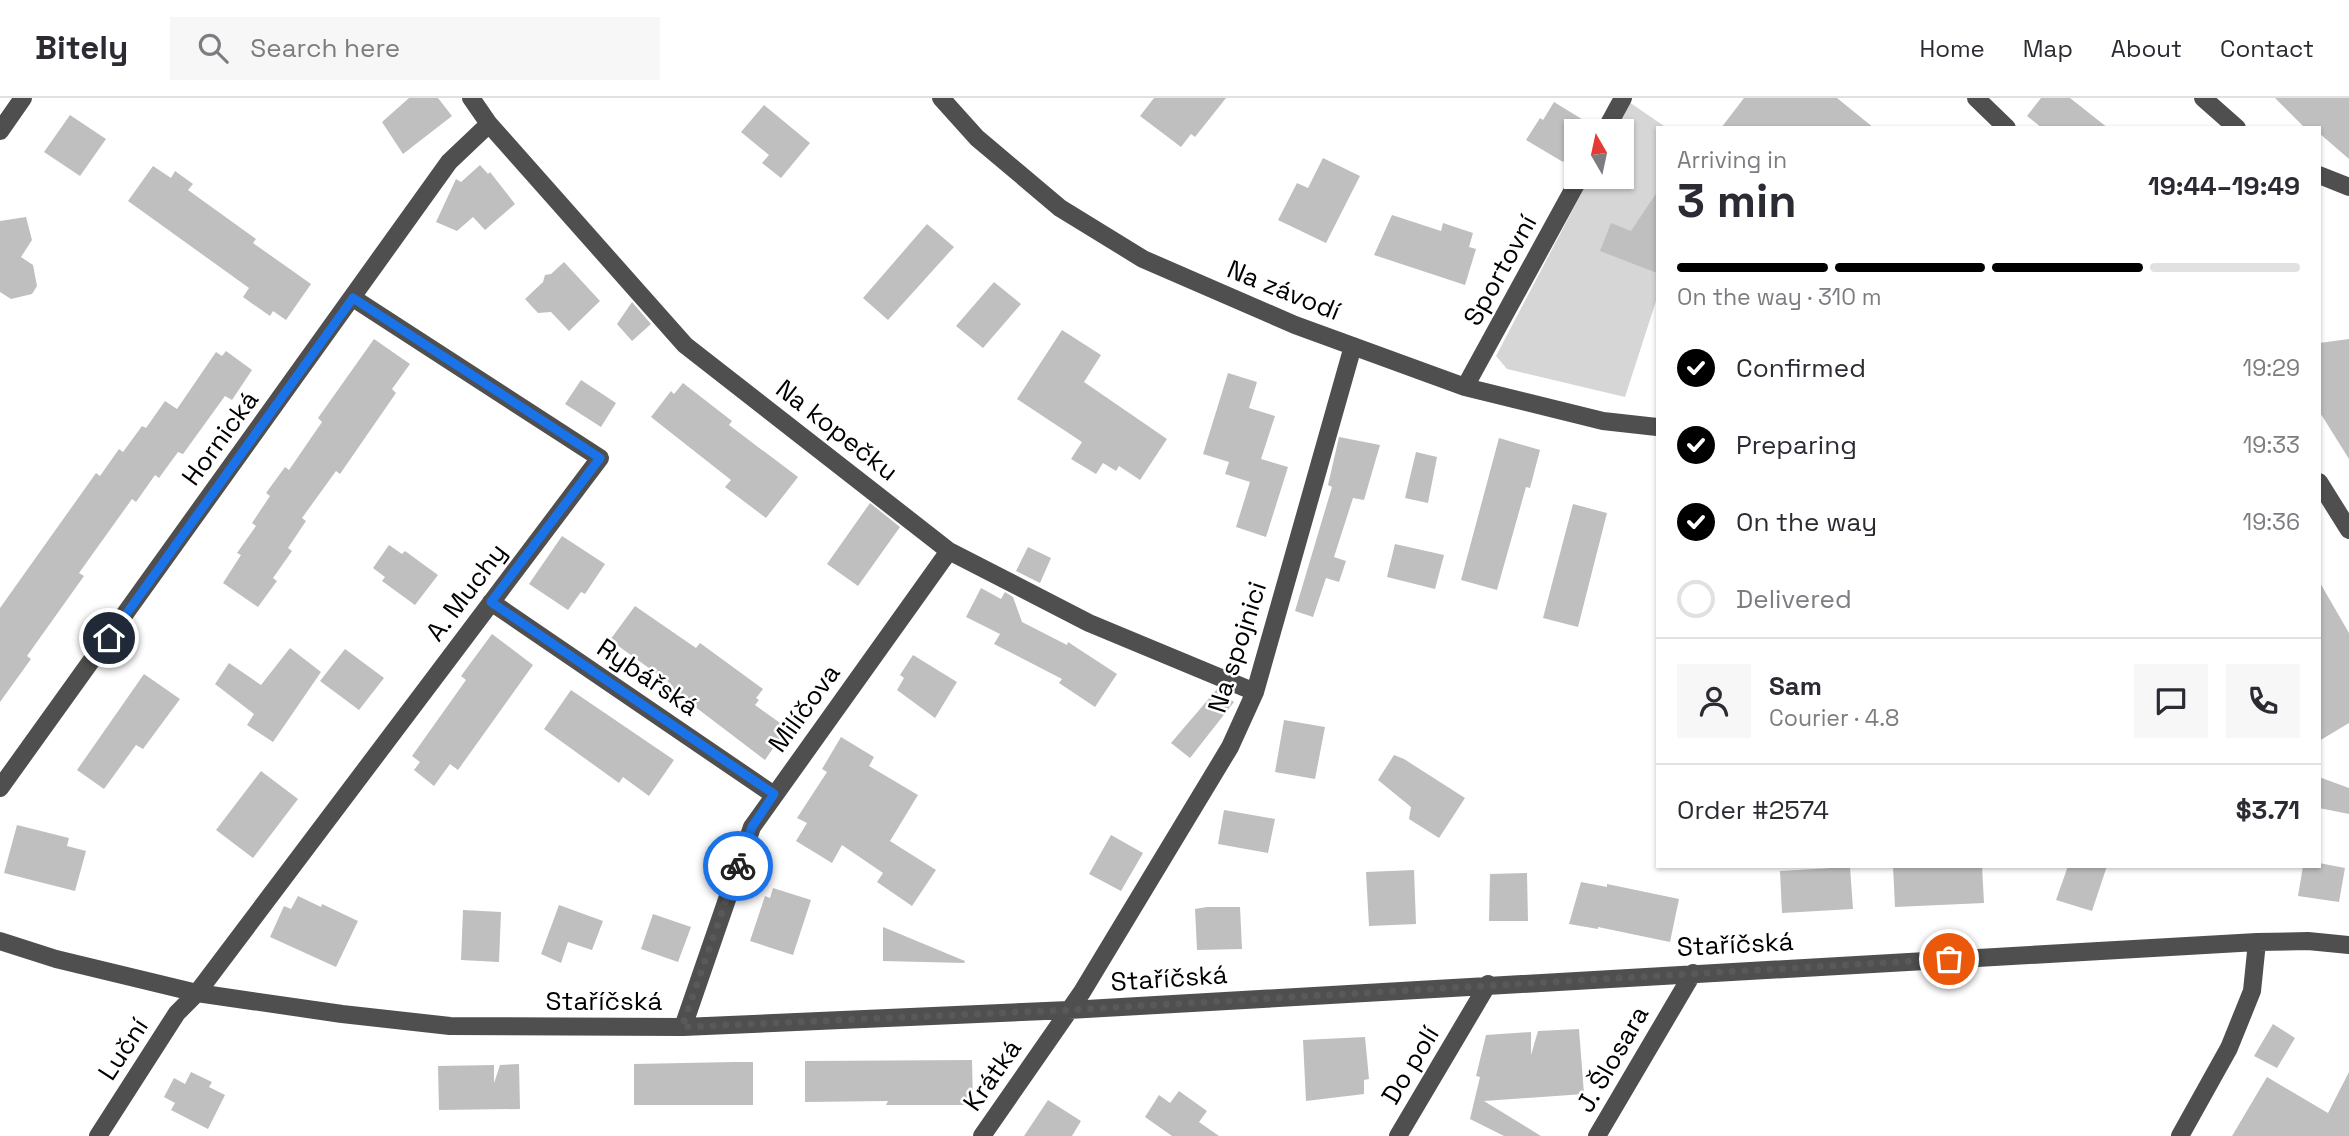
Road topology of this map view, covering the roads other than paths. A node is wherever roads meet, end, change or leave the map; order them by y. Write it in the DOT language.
graph roads {
  1 [pos="23,98"];
  2 [pos="471,98"];
  3 [pos="941,98"];
  4 [pos="1623,98"];
  5 [pos="2203,98"];
  6 [pos="1980,99"];
  7 [pos="1612,119"];
  8 [pos="489,124"];
  9 [pos="2005,126"];
  10 [pos="2235,126"];
  11 [pos="0,131"];
  12 [pos="2321,176"];
  13 [pos="2349,187"];
  14 [pos="1573,189"];
  15 [pos="353,298"];
  16 [pos="1353,346"];
  17 [pos="1465,387"];
  18 [pos="1656,426"];
  19 [pos="2321,485"];
  20 [pos="2349,530"];
  21 [pos="949,551"];
  22 [pos="491,602"];
  23 [pos="1255,692"];
  24 [pos="0,788"];
  25 [pos="774,794"];
  26 [pos="0,941"];
  27 [pos="2256,942"];
  28 [pos="2349,944"];
  29 [pos="1693,973"];
  30 [pos="1488,984"];
  31 [pos="197,993"];
  32 [pos="1069,1010"];
  33 [pos="682,1027"];
  34 [pos="98,1136"];
  35 [pos="982,1136"];
  36 [pos="1398,1136"];
  37 [pos="1597,1136"];
  38 [pos="2180,1136"];
  1 -- 11 [label="street"];
  2 -- 8 [label="street, Na kopečku"];
  3 -- 16 [label="street, Na závodí"];
  4 -- 7 [label="street"];
  5 -- 10 [label="street"];
  6 -- 9 [label="street"];
  8 -- 15 [label="street, Hornická"];
  8 -- 21 [label="street, Na kopečku"];
  12 -- 13 [label="street"];
  14 -- 17 [label="street, Sportovní"];
  15 -- 22 [label="street, A. Muchy"];
  15 -- 24 [label="street, Hornická"];
  16 -- 17 [label="street, Na závodí"];
  16 -- 23 [label="street, Na spojnici"];
  17 -- 18 [label="street, Na závodí"];
  19 -- 20 [label="street"];
  21 -- 23 [label="street, Na kopečku"];
  21 -- 25 [label="street, Milíčova"];
  22 -- 25 [label="street, Rybářská"];
  22 -- 31 [label="street, A. Muchy"];
  23 -- 32 [label="street, Na spojnici"];
  25 -- 33 [label="street, Milíčova"];
  26 -- 31 [label="street, Staříčská"];
  27 -- 28 [label="street, Staříčská"];
  27 -- 29 [label="street, Staříčská"];
  27 -- 38 [label="street"];
  29 -- 30 [label="street, Staříčská"];
  29 -- 37 [label="street, J. Šlosara"];
  30 -- 32 [label="street, Staříčská"];
  30 -- 36 [label="street, Do polí"];
  31 -- 33 [label="street, Staříčská"];
  31 -- 34 [label="street, Luční"];
  32 -- 33 [label="street, Staříčská"];
  32 -- 35 [label="street, Krátká"];
}
